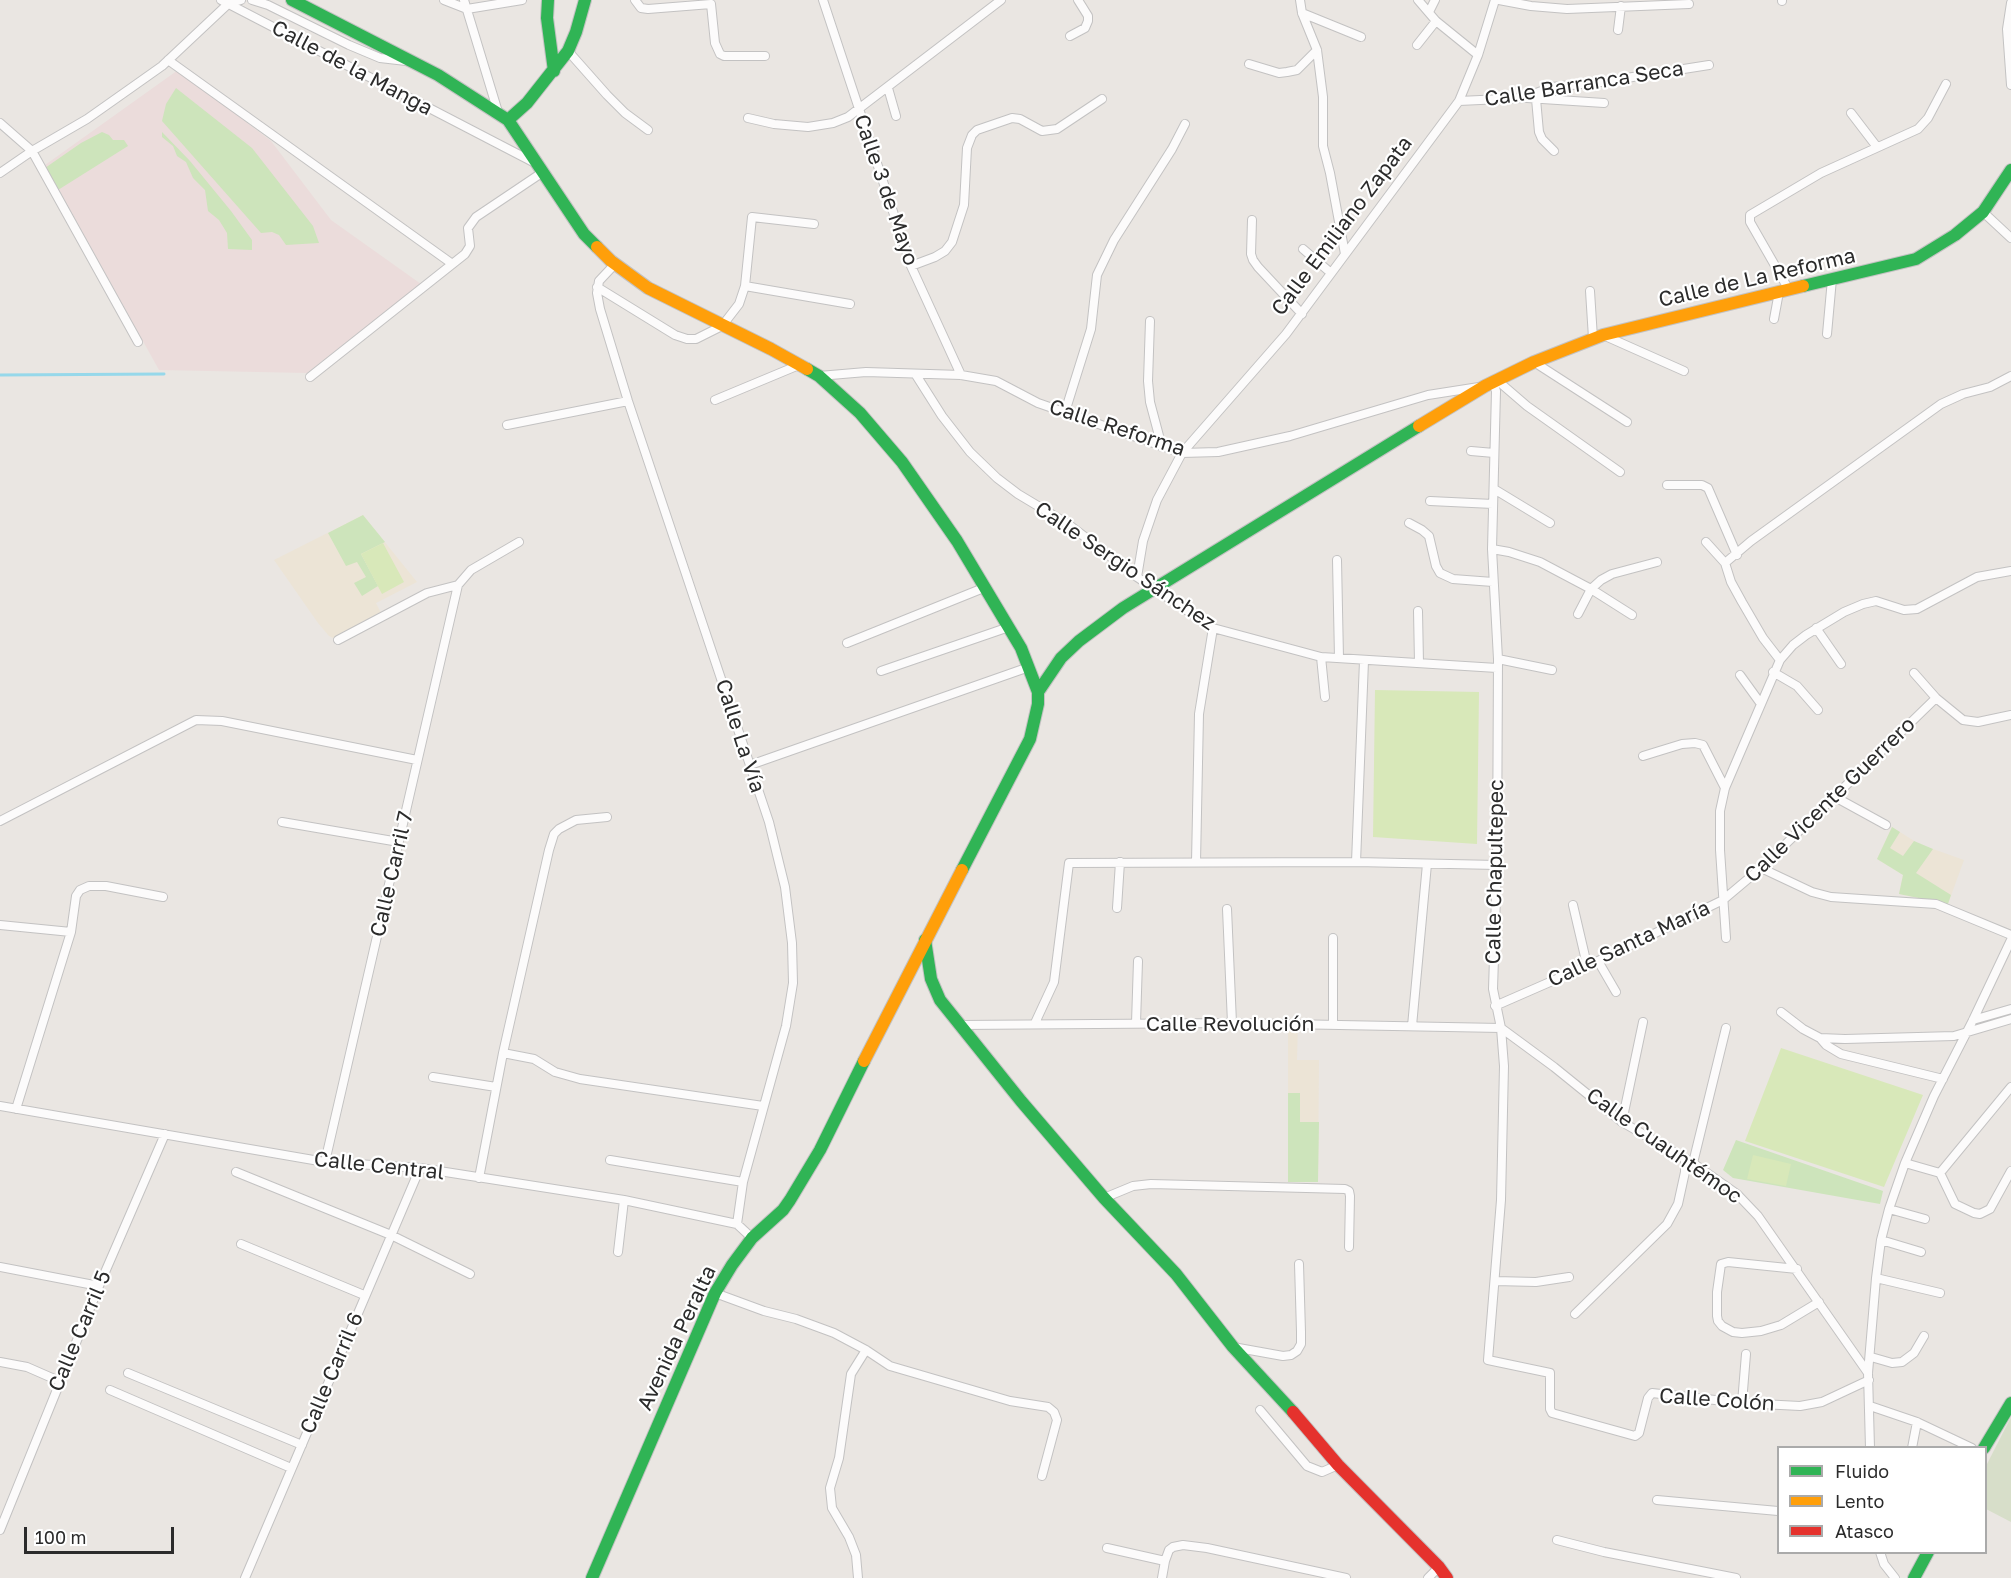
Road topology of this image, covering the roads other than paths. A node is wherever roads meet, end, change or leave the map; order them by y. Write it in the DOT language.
graph roads {
  1 [pos="241,0"];
  2 [pos="252,0"];
  3 [pos="292,0"];
  4 [pos="444,0"];
  5 [pos="522,0"];
  6 [pos="548,0"];
  7 [pos="585,0"];
  8 [pos="635,0"];
  9 [pos="823,0"];
  10 [pos="1001,0"];
  11 [pos="1078,0"];
  12 [pos="1300,0"];
  13 [pos="1418,0"];
  14 [pos="1435,0"];
  15 [pos="1495,0"];
  16 [pos="1499,0"];
  17 [pos="225,2"];
  18 [pos="2011,3"];
  19 [pos="1689,4"];
  20 [pos="466,5"];
  21 [pos="1622,6"];
  22 [pos="1429,12"];
  23 [pos="1302,13"];
  24 [pos="1436,21"];
  25 [pos="1618,30"];
  26 [pos="1070,36"];
  27 [pos="1360,37"];
  28 [pos="1417,45"];
  29 [pos="1317,50"];
  30 [pos="568,51"];
  31 [pos="1478,55"];
  32 [pos="765,56"];
  33 [pos="168,60"];
  34 [pos="410,61"];
  35 [pos="1250,64"];
  36 [pos="1709,65"];
  37 [pos="554,70"];
  38 [pos="1946,84"];
  39 [pos="2011,85"];
  40 [pos="888,88"];
  41 [pos="1523,98"];
  42 [pos="1102,99"];
  43 [pos="1536,99"];
  44 [pos="1459,101"];
  45 [pos="1604,103"];
  46 [pos="858,111"];
  47 [pos="498,112"];
  48 [pos="1851,113"];
  49 [pos="896,117"];
  50 [pos="748,118"];
  51 [pos="508,120"];
  52 [pos="0,123"];
  53 [pos="1185,124"];
  54 [pos="648,130"];
  55 [pos="1877,147"];
  56 [pos="32,151"];
  57 [pos="1554,152"];
  58 [pos="541,168"];
  59 [pos="2011,170"];
  60 [pos="0,173"];
  61 [pos="1983,212"];
  62 [pos="1252,220"];
  63 [pos="814,224"];
  64 [pos="2011,237"];
  65 [pos="1303,249"];
  66 [pos="1345,254"];
  67 [pos="451,263"];
  68 [pos="615,264"];
  69 [pos="911,266"];
  70 [pos="1332,273"];
  71 [pos="1832,279"];
  72 [pos="745,286"];
  73 [pos="597,287"];
  74 [pos="1590,291"];
  75 [pos="1784,291"];
  76 [pos="850,304"];
  77 [pos="1302,314"];
  78 [pos="1774,319"];
  79 [pos="1150,321"];
  80 [pos="723,326"];
  81 [pos="1827,334"];
  82 [pos="1598,336"];
  83 [pos="138,342"];
  84 [pos="1534,362"];
  85 [pos="800,366"];
  86 [pos="1684,371"];
  87 [pos="916,375"];
  88 [pos="961,375"];
  89 [pos="819,376"];
  90 [pos="2011,376"];
  91 [pos="310,377"];
  92 [pos="1492,383"];
  93 [pos="715,400"];
  94 [pos="628,401"];
  95 [pos="1065,412"];
  96 [pos="1627,422"];
  97 [pos="507,425"];
  98 [pos="1162,447"];
  99 [pos="1471,451"];
  100 [pos="1182,453"];
  101 [pos="1494,453"];
  102 [pos="1620,472"];
  103 [pos="1667,485"];
  104 [pos="1494,489"];
  105 [pos="1430,501"];
  106 [pos="1493,504"];
  107 [pos="1409,523"];
  108 [pos="1550,523"];
  109 [pos="519,542"];
  110 [pos="1706,542"];
  111 [pos="1492,549"];
  112 [pos="1737,555"];
  113 [pos="1337,560"];
  114 [pos="1658,562"];
  115 [pos="1725,563"];
  116 [pos="2011,571"];
  117 [pos="1137,577"];
  118 [pos="1493,582"];
  119 [pos="458,585"];
  120 [pos="986,587"];
  121 [pos="1154,587"];
  122 [pos="1591,589"];
  123 [pos="1418,611"];
  124 [pos="1578,614"];
  125 [pos="1632,615"];
  126 [pos="1009,627"];
  127 [pos="1213,628"];
  128 [pos="1816,628"];
  129 [pos="338,640"];
  130 [pos="847,643"];
  131 [pos="1321,657"];
  132 [pos="1339,658"];
  133 [pos="1780,660"];
  134 [pos="1364,661"];
  135 [pos="1419,663"];
  136 [pos="1497,664"];
  137 [pos="1841,664"];
  138 [pos="1029,667"];
  139 [pos="1552,670"];
  140 [pos="881,671"];
  141 [pos="1773,672"];
  142 [pos="1914,673"];
  143 [pos="1740,675"];
  144 [pos="1038,692"];
  145 [pos="1325,697"];
  146 [pos="1936,698"];
  147 [pos="1761,704"];
  148 [pos="1818,710"];
  149 [pos="2011,715"];
  150 [pos="1643,756"];
  151 [pos="417,760"];
  152 [pos="750,765"];
  153 [pos="1725,788"];
  154 [pos="1835,797"];
  155 [pos="607,817"];
  156 [pos="0,821"];
  157 [pos="282,822"];
  158 [pos="1886,825"];
  159 [pos="399,844"];
  160 [pos="1120,862"];
  161 [pos="1196,862"];
  162 [pos="1356,862"];
  163 [pos="1427,864"];
  164 [pos="1497,865"];
  165 [pos="1761,868"];
  166 [pos="164,897"];
  167 [pos="1723,900"];
  168 [pos="1573,905"];
  169 [pos="1117,908"];
  170 [pos="1227,909"];
  171 [pos="0,925"];
  172 [pos="71,932"];
  173 [pos="2011,935"];
  174 [pos="1333,938"];
  175 [pos="1726,938"];
  176 [pos="925,939"];
  177 [pos="2011,940"];
  178 [pos="2008,958"];
  179 [pos="1138,961"];
  180 [pos="1598,961"];
  181 [pos="1587,965"];
  182 [pos="1616,992"];
  183 [pos="1495,1006"];
  184 [pos="2011,1009"];
  185 [pos="1781,1012"];
  186 [pos="2011,1019"];
  187 [pos="1973,1020"];
  188 [pos="1643,1022"];
  189 [pos="1035,1023"];
  190 [pos="1136,1023"];
  191 [pos="1232,1023"];
  192 [pos="1333,1024"];
  193 [pos="960,1025"];
  194 [pos="1412,1026"];
  195 [pos="1501,1028"];
  196 [pos="1726,1028"];
  197 [pos="1966,1034"];
  198 [pos="1820,1038"];
  199 [pos="503,1053"];
  200 [pos="434,1077"];
  201 [pos="1942,1079"];
  202 [pos="496,1087"];
  203 [pos="2011,1087"];
  204 [pos="0,1106"];
  205 [pos="763,1106"];
  206 [pos="16,1109"];
  207 [pos="1622,1122"];
  208 [pos="165,1134"];
  209 [pos="610,1160"];
  210 [pos="1689,1161"];
  211 [pos="325,1162"];
  212 [pos="1905,1163"];
  213 [pos="420,1168"];
  214 [pos="2011,1171"];
  215 [pos="236,1172"];
  216 [pos="1941,1173"];
  217 [pos="479,1178"];
  218 [pos="743,1182"];
  219 [pos="1104,1198"];
  220 [pos="624,1200"];
  221 [pos="1889,1209"];
  222 [pos="1925,1219"];
  223 [pos="737,1224"];
  224 [pos="392,1235"];
  225 [pos="752,1238"];
  226 [pos="1881,1240"];
  227 [pos="241,1244"];
  228 [pos="1349,1247"];
  229 [pos="618,1251"];
  230 [pos="1921,1252"];
  231 [pos="1299,1264"];
  232 [pos="0,1267"];
  233 [pos="1797,1269"];
  234 [pos="470,1274"];
  235 [pos="1569,1277"];
  236 [pos="1876,1278"];
  237 [pos="1495,1281"];
  238 [pos="99,1286"];
  239 [pos="715,1293"];
  240 [pos="1940,1293"];
  241 [pos="364,1295"];
  242 [pos="1819,1302"];
  243 [pos="1575,1314"];
  244 [pos="1924,1336"];
  245 [pos="1233,1347"];
  246 [pos="866,1350"];
  247 [pos="1746,1354"];
  248 [pos="1871,1357"];
  249 [pos="1488,1360"];
  250 [pos="0,1362"];
  251 [pos="128,1373"];
  252 [pos="1869,1376"];
  253 [pos="59,1381"];
  254 [pos="110,1390"];
  255 [pos="1742,1403"];
  256 [pos="2011,1403"];
  257 [pos="1870,1406"];
  258 [pos="1260,1410"];
  259 [pos="1917,1422"];
  260 [pos="302,1445"];
  261 [pos="1870,1446"];
  262 [pos="1912,1446"];
  263 [pos="1967,1446"];
  264 [pos="1985,1446"];
  265 [pos="1338,1465"];
  266 [pos="291,1468"];
  267 [pos="1042,1476"];
  268 [pos="1657,1500"];
  269 [pos="1777,1511"];
  270 [pos="0,1530"];
  271 [pos="1557,1540"];
  272 [pos="1107,1548"];
  273 [pos="1881,1554"];
  274 [pos="1927,1554"];
  275 [pos="1165,1561"];
  276 [pos="1439,1567"];
  277 [pos="245,1578"];
  278 [pos="592,1578"];
  279 [pos="858,1578"];
  280 [pos="1162,1578"];
  281 [pos="1346,1578"];
  282 [pos="1428,1578"];
  283 [pos="1447,1578"];
  284 [pos="1736,1578"];
  285 [pos="1895,1578"];
  286 [pos="1914,1578"];
  1 -- 17 [label="street"];
  2 -- 34 [label="street"];
  3 -- 34 [label="main road"];
  4 -- 20 [label="street"];
  5 -- 20 [label="street"];
  6 -- 37 [label="main road"];
  7 -- 30 [label="main road"];
  8 -- 32 [label="street"];
  9 -- 46 [label="street, Calle 3 de Mayo"];
  10 -- 40 [label="street"];
  11 -- 26 [label="street"];
  12 -- 23 [label="street"];
  13 -- 22 [label="street"];
  14 -- 22 [label="street"];
  15 -- 31 [label="street, Calle Emiliano Zapata"];
  16 -- 21 [label="street"];
  17 -- 33 [label="street"];
  17 -- 58 [label="street, Calle de la Manga"];
  18 -- 39 [label="street"];
  19 -- 21 [label="street"];
  20 -- 47 [label="street"];
  21 -- 25 [label="street"];
  22 -- 24 [label="street"];
  23 -- 27 [label="street"];
  23 -- 29 [label="street"];
  24 -- 28 [label="street"];
  24 -- 31 [label="street"];
  29 -- 35 [label="street"];
  29 -- 66 [label="street"];
  30 -- 37 [label="main road"];
  30 -- 54 [label="street"];
  31 -- 44 [label="street, Calle Emiliano Zapata"];
  33 -- 56 [label="street"];
  33 -- 67 [label="street"];
  34 -- 47 [label="main road"];
  36 -- 41 [label="street, Calle Barranca Seca"];
  37 -- 51 [label="main road"];
  38 -- 55 [label="street"];
  40 -- 46 [label="street"];
  40 -- 49 [label="street"];
  41 -- 43 [label="street"];
  41 -- 44 [label="street, Calle Barranca Seca"];
  42 -- 69 [label="street"];
  43 -- 45 [label="street"];
  43 -- 57 [label="street"];
  44 -- 66 [label="street, Calle Emiliano Zapata"];
  46 -- 50 [label="street"];
  46 -- 69 [label="street, Calle 3 de Mayo"];
  47 -- 51 [label="main road"];
  48 -- 55 [label="street"];
  51 -- 58 [label="main road"];
  52 -- 56 [label="street"];
  53 -- 95 [label="street"];
  55 -- 75 [label="street"];
  56 -- 60 [label="street"];
  56 -- 83 [label="street"];
  58 -- 67 [label="street"];
  58 -- 68 [label="main road"];
  59 -- 61 [label="main road, Calle de La Reforma"];
  61 -- 64 [label="street"];
  61 -- 71 [label="main road, Calle de La Reforma"];
  62 -- 77 [label="street"];
  63 -- 72 [label="street"];
  65 -- 70 [label="street"];
  66 -- 70 [label="street, Calle Emiliano Zapata"];
  67 -- 91 [label="street"];
  68 -- 73 [label="street"];
  68 -- 80 [label="main road"];
  69 -- 88 [label="street, Calle 3 de Mayo"];
  70 -- 77 [label="street, Calle Emiliano Zapata"];
  71 -- 75 [label="main road, Calle de La Reforma"];
  71 -- 81 [label="street"];
  72 -- 76 [label="street"];
  72 -- 80 [label="street"];
  73 -- 80 [label="street"];
  73 -- 94 [label="street, Calle La Vía"];
  74 -- 82 [label="street"];
  75 -- 78 [label="street"];
  75 -- 82 [label="main road, Calle de La Reforma"];
  77 -- 100 [label="street, Calle Emiliano Zapata"];
  79 -- 98 [label="street"];
  80 -- 85 [label="main road"];
  82 -- 84 [label="main road, Calle de La Reforma"];
  82 -- 86 [label="street"];
  84 -- 92 [label="main road, Calle de La Reforma"];
  84 -- 96 [label="street"];
  85 -- 89 [label="main road"];
  85 -- 93 [label="street"];
  87 -- 88 [label="street, Calle Reforma"];
  87 -- 89 [label="street, Calle Reforma"];
  87 -- 117 [label="street, Calle Sergio Sánchez"];
  88 -- 95 [label="street, Calle Reforma"];
  89 -- 120 [label="main road"];
  90 -- 112 [label="street"];
  92 -- 100 [label="street, Calle Reforma"];
  92 -- 101 [label="street, Calle Chapultepec"];
  92 -- 102 [label="street"];
  92 -- 121 [label="main road"];
  94 -- 97 [label="street"];
  94 -- 152 [label="street, Calle La Vía"];
  95 -- 98 [label="street, Calle Reforma"];
  98 -- 100 [label="street, Calle Reforma"];
  99 -- 101 [label="street"];
  100 -- 117 [label="street, Calle Emiliano Zapata"];
  101 -- 104 [label="street, Calle Chapultepec"];
  103 -- 112 [label="street"];
  104 -- 106 [label="street, Calle Chapultepec"];
  104 -- 108 [label="street"];
  105 -- 106 [label="street"];
  106 -- 111 [label="street, Calle Chapultepec"];
  107 -- 118 [label="street"];
  109 -- 119 [label="street"];
  110 -- 115 [label="street"];
  111 -- 118 [label="street, Calle Chapultepec"];
  111 -- 122 [label="street"];
  112 -- 115 [label="street"];
  113 -- 132 [label="street"];
  114 -- 122 [label="street"];
  115 -- 133 [label="street"];
  116 -- 128 [label="street, Calle Santa María"];
  117 -- 121 [label="street, Calle Sergio Sánchez"];
  118 -- 136 [label="street, Calle Chapultepec"];
  119 -- 129 [label="street"];
  119 -- 151 [label="street, Calle Carril 7"];
  120 -- 126 [label="main road"];
  120 -- 130 [label="street"];
  121 -- 127 [label="street, Calle Sergio Sánchez"];
  121 -- 144 [label="main road"];
  122 -- 124 [label="street"];
  122 -- 125 [label="street"];
  123 -- 135 [label="street"];
  126 -- 138 [label="main road"];
  126 -- 140 [label="street"];
  127 -- 131 [label="street, Calle Sergio Sánchez"];
  127 -- 161 [label="street"];
  128 -- 133 [label="street, Calle Santa María"];
  128 -- 137 [label="street"];
  131 -- 132 [label="street, Calle Sergio Sánchez"];
  131 -- 145 [label="street"];
  132 -- 134 [label="street, Calle Sergio Sánchez"];
  133 -- 141 [label="street, Calle Santa María"];
  134 -- 135 [label="street, Calle Sergio Sánchez"];
  134 -- 162 [label="street"];
  135 -- 136 [label="street, Calle Sergio Sánchez"];
  136 -- 139 [label="street, Calle Sergio Sánchez"];
  136 -- 164 [label="street, Calle Chapultepec"];
  138 -- 144 [label="main road"];
  138 -- 152 [label="street"];
  141 -- 147 [label="street, Calle Santa María"];
  141 -- 148 [label="street"];
  142 -- 146 [label="street"];
  143 -- 147 [label="street"];
  144 -- 176 [label="main road, Avenida Peralta"];
  146 -- 149 [label="street"];
  146 -- 154 [label="street, Calle Vicente Guerrero"];
  147 -- 153 [label="street, Calle Santa María"];
  150 -- 153 [label="street"];
  151 -- 156 [label="street"];
  151 -- 159 [label="street, Calle Carril 7"];
  152 -- 205 [label="street, Calle La Vía"];
  153 -- 167 [label="street, Calle Santa María"];
  154 -- 158 [label="street"];
  154 -- 165 [label="street, Calle Vicente Guerrero"];
  155 -- 199 [label="street"];
  157 -- 159 [label="street"];
  159 -- 211 [label="street, Calle Carril 7"];
  160 -- 161 [label="street"];
  160 -- 169 [label="street"];
  160 -- 189 [label="street"];
  161 -- 162 [label="street"];
  162 -- 163 [label="street"];
  163 -- 164 [label="street"];
  163 -- 194 [label="street"];
  164 -- 183 [label="street, Calle Chapultepec"];
  165 -- 167 [label="street, Calle Vicente Guerrero"];
  165 -- 173 [label="street"];
  166 -- 172 [label="street"];
  167 -- 175 [label="street"];
  167 -- 180 [label="street, Calle Santa María"];
  168 -- 181 [label="street"];
  170 -- 191 [label="street"];
  171 -- 172 [label="street"];
  172 -- 206 [label="street"];
  174 -- 192 [label="street"];
  176 -- 193 [label="main road"];
  176 -- 225 [label="main road, Avenida Peralta"];
  177 -- 178 [label="street"];
  178 -- 187 [label="street"];
  179 -- 190 [label="street"];
  180 -- 181 [label="street, Calle Santa María"];
  180 -- 182 [label="street"];
  181 -- 183 [label="street, Calle Santa María"];
  183 -- 195 [label="street, Calle Chapultepec"];
  184 -- 187 [label="street"];
  185 -- 198 [label="street"];
  186 -- 197 [label="street"];
  187 -- 197 [label="street"];
  188 -- 207 [label="street"];
  189 -- 190 [label="street, Calle Revolución"];
  189 -- 193 [label="street, Calle Revolución"];
  190 -- 191 [label="street, Calle Revolución"];
  191 -- 192 [label="street, Calle Revolución"];
  192 -- 194 [label="street, Calle Revolución"];
  193 -- 219 [label="main road"];
  194 -- 195 [label="street, Calle Revolución"];
  195 -- 207 [label="street, Calle Cuauhtémoc"];
  195 -- 237 [label="street, Calle Chapultepec"];
  196 -- 210 [label="street"];
  197 -- 198 [label="street"];
  197 -- 201 [label="street"];
  198 -- 201 [label="street"];
  199 -- 202 [label="street"];
  199 -- 205 [label="street"];
  200 -- 202 [label="street"];
  201 -- 212 [label="street"];
  202 -- 217 [label="street"];
  203 -- 216 [label="street"];
  204 -- 206 [label="street, Calle Central"];
  205 -- 218 [label="street, Calle La Vía"];
  206 -- 208 [label="street, Calle Central"];
  207 -- 210 [label="street, Calle Cuauhtémoc"];
  208 -- 211 [label="street, Calle Central"];
  208 -- 238 [label="street, Calle Carril 5"];
  209 -- 218 [label="street"];
  210 -- 233 [label="street, Calle Cuauhtémoc"];
  210 -- 243 [label="street"];
  211 -- 213 [label="street, Calle Central"];
  212 -- 216 [label="street"];
  212 -- 221 [label="street"];
  213 -- 217 [label="street, Calle Central"];
  213 -- 224 [label="street, Calle Carril 6"];
  214 -- 216 [label="street"];
  215 -- 224 [label="street"];
  217 -- 220 [label="street, Calle Central"];
  218 -- 223 [label="street, Calle La Vía"];
  219 -- 228 [label="street"];
  219 -- 245 [label="main road"];
  220 -- 223 [label="street, Calle Central"];
  220 -- 229 [label="street"];
  221 -- 222 [label="street"];
  221 -- 226 [label="street"];
  223 -- 225 [label="street"];
  224 -- 234 [label="street"];
  224 -- 241 [label="street, Calle Carril 6"];
  225 -- 239 [label="main road, Avenida Peralta"];
  226 -- 230 [label="street"];
  226 -- 236 [label="street"];
  227 -- 241 [label="street"];
  231 -- 245 [label="street"];
  232 -- 238 [label="street"];
  233 -- 242 [label="street, Calle Cuauhtémoc"];
  233 -- 242 [label="street"];
  235 -- 237 [label="street"];
  236 -- 240 [label="street"];
  236 -- 248 [label="street"];
  237 -- 249 [label="street, Calle Chapultepec"];
  238 -- 253 [label="street, Calle Carril 5"];
  239 -- 246 [label="street"];
  239 -- 278 [label="main road, Avenida Peralta"];
  241 -- 260 [label="street, Calle Carril 6"];
  242 -- 252 [label="street, Calle Cuauhtémoc"];
  244 -- 248 [label="street"];
  245 -- 265 [label="main road"];
  246 -- 267 [label="street"];
  246 -- 279 [label="street"];
  247 -- 255 [label="street"];
  248 -- 252 [label="street"];
  249 -- 255 [label="street, Calle Colón"];
  250 -- 253 [label="street"];
  251 -- 260 [label="street"];
  252 -- 255 [label="street, Calle Colón"];
  252 -- 257 [label="street"];
  253 -- 270 [label="street, Calle Carril 5"];
  254 -- 266 [label="street"];
  256 -- 264 [label="main road"];
  257 -- 259 [label="street"];
  257 -- 261 [label="street"];
  258 -- 265 [label="street"];
  259 -- 262 [label="street"];
  259 -- 263 [label="street"];
  260 -- 266 [label="street, Calle Carril 6"];
  265 -- 276 [label="main road"];
  266 -- 277 [label="street, Calle Carril 6"];
  268 -- 269 [label="street"];
  271 -- 284 [label="street"];
  272 -- 275 [label="street"];
  273 -- 285 [label="street"];
  274 -- 286 [label="main road"];
  275 -- 280 [label="street"];
  275 -- 281 [label="street"];
  276 -- 282 [label="street"];
  276 -- 283 [label="main road"];
}
